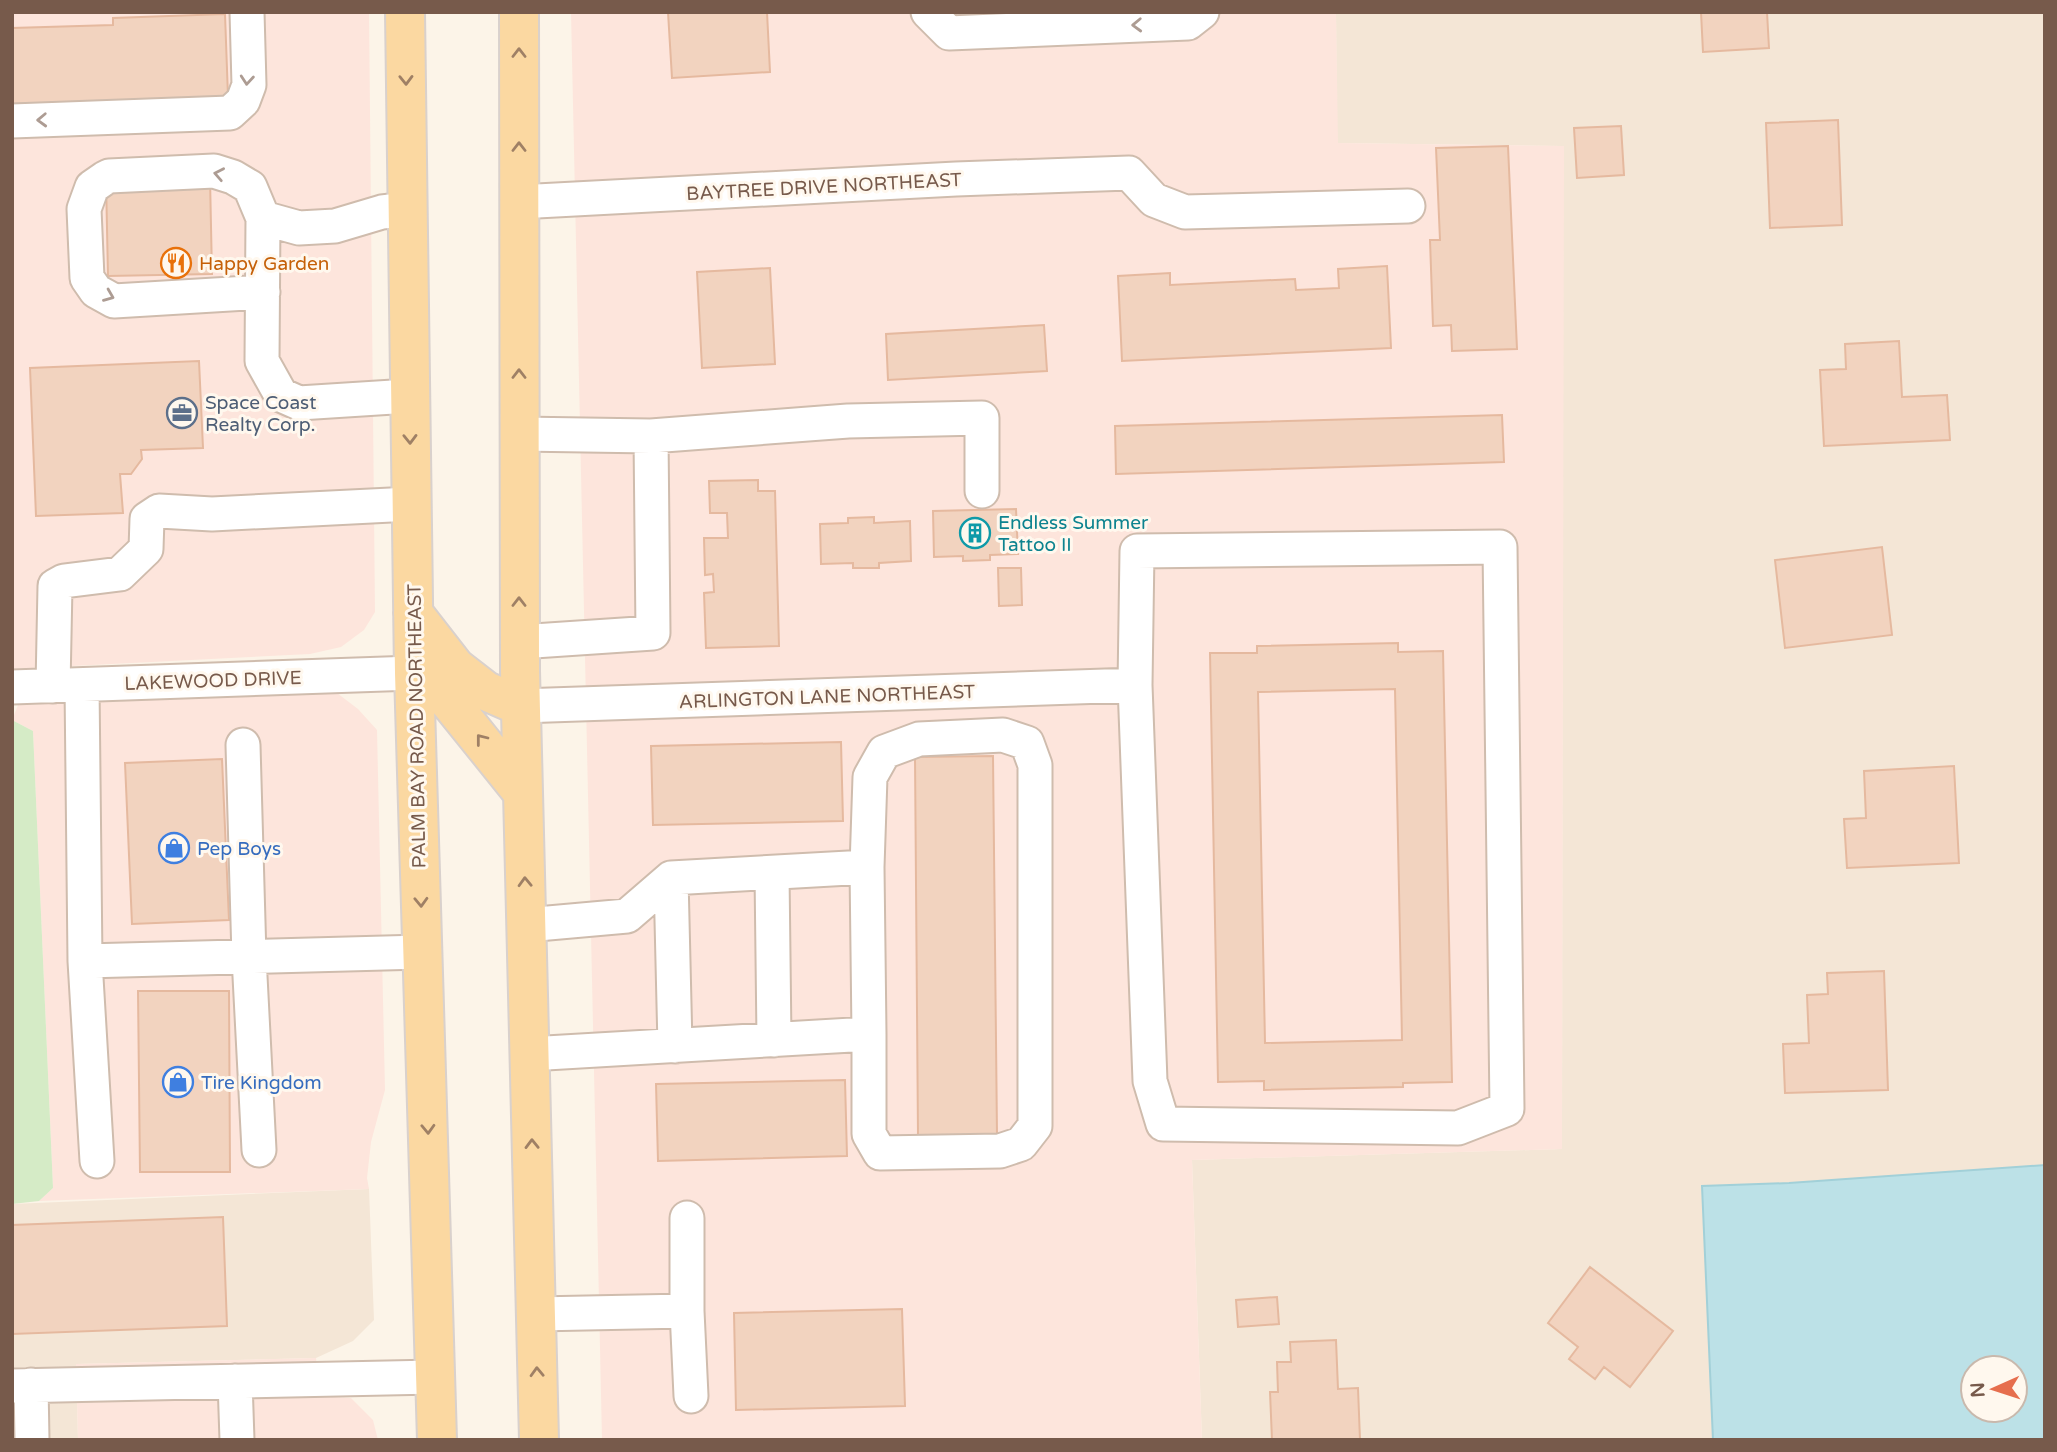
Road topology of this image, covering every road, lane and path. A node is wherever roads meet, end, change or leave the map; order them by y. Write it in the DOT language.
graph roads {
  1 [pos="247,12"];
  2 [pos="405,12"];
  3 [pos="519,12"];
  4 [pos="928,12"];
  5 [pos="1202,12"];
  6 [pos="12,121"];
  7 [pos="518,202"];
  8 [pos="1408,206"];
  9 [pos="408,209"];
  10 [pos="263,218"];
  11 [pos="263,292"];
  12 [pos="409,396"];
  13 [pos="519,434"];
  14 [pos="651,436"];
  15 [pos="982,491"];
  16 [pos="411,503"];
  17 [pos="413,613"];
  18 [pos="519,642"];
  19 [pos="414,673"];
  20 [pos="68,685"];
  21 [pos="1135,685"];
  22 [pos="12,688"];
  23 [pos="520,706"];
  24 [pos="243,746"];
  25 [pos="523,793"];
  26 [pos="867,867"];
  27 [pos="772,873"];
  28 [pos="671,878"];
  29 [pos="526,925"];
  30 [pos="422,952"];
  31 [pos="249,957"];
  32 [pos="85,961"];
  33 [pos="869,1034"];
  34 [pos="774,1040"];
  35 [pos="675,1046"];
  36 [pos="529,1054"];
  37 [pos="259,1150"];
  38 [pos="97,1161"];
  39 [pos="687,1218"];
  40 [pos="687,1311"];
  41 [pos="536,1314"];
  42 [pos="435,1377"];
  43 [pos="235,1381"];
  44 [pos="21,1385"];
  45 [pos="691,1396"];
  46 [pos="32,1440"];
  47 [pos="237,1440"];
  48 [pos="437,1440"];
  49 [pos="539,1440"];
  1 -- 6 [label="street, one-way"];
  2 -- 9 [label="main road, PALM BAY ROAD NORTHEAST, one-way"];
  7 -- 3 [label="main road, one-way"];
  5 -- 4 [label="street, one-way"];
  7 -- 8 [label="street, BAYTREE DRIVE NORTHEAST"];
  13 -- 7 [label="main road, one-way"];
  9 -- 10 [label="street"];
  9 -- 12 [label="main road, PALM BAY ROAD NORTHEAST"];
  10 -- 11 [label="street"];
  10 -- 11 [label="street, one-way"];
  11 -- 12 [label="street"];
  12 -- 16 [label="main road, PALM BAY ROAD NORTHEAST, one-way"];
  13 -- 14 [label="street"];
  18 -- 13 [label="main road, one-way"];
  14 -- 15 [label="street"];
  14 -- 18 [label="street"];
  16 -- 17 [label="main road, PALM BAY ROAD NORTHEAST"];
  16 -- 20 [label="street"];
  17 -- 19 [label="main road, PALM BAY ROAD NORTHEAST"];
  17 -- 23 [label="main road"];
  18 -- 23 [label="main road"];
  19 -- 20 [label="street, LAKEWOOD DRIVE"];
  25 -- 19 [label="main road, one-way"];
  19 -- 30 [label="main road, PALM BAY ROAD NORTHEAST, one-way"];
  20 -- 22 [label="street, LAKEWOOD DRIVE"];
  20 -- 32 [label="street"];
  21 -- 21 [label="street"];
  21 -- 23 [label="street, ARLINGTON LANE NORTHEAST"];
  23 -- 25 [label="main road"];
  24 -- 31 [label="street"];
  29 -- 25 [label="main road, one-way"];
  26 -- 27 [label="street"];
  26 -- 33 [label="street"];
  26 -- 33 [label="street"];
  27 -- 28 [label="street"];
  27 -- 34 [label="street"];
  28 -- 29 [label="street"];
  28 -- 35 [label="street"];
  29 -- 36 [label="main road"];
  30 -- 31 [label="street"];
  30 -- 42 [label="main road, PALM BAY ROAD NORTHEAST, one-way"];
  31 -- 32 [label="street"];
  31 -- 37 [label="street"];
  32 -- 38 [label="street"];
  33 -- 34 [label="street"];
  34 -- 35 [label="street"];
  35 -- 36 [label="street"];
  41 -- 36 [label="main road, one-way"];
  39 -- 40 [label="street"];
  40 -- 41 [label="street"];
  40 -- 45 [label="street"];
  49 -- 41 [label="main road, one-way"];
  42 -- 43 [label="street"];
  42 -- 48 [label="main road, PALM BAY ROAD NORTHEAST"];
  43 -- 44 [label="street"];
  43 -- 47 [label="street"];
  44 -- 46 [label="street"];
}
